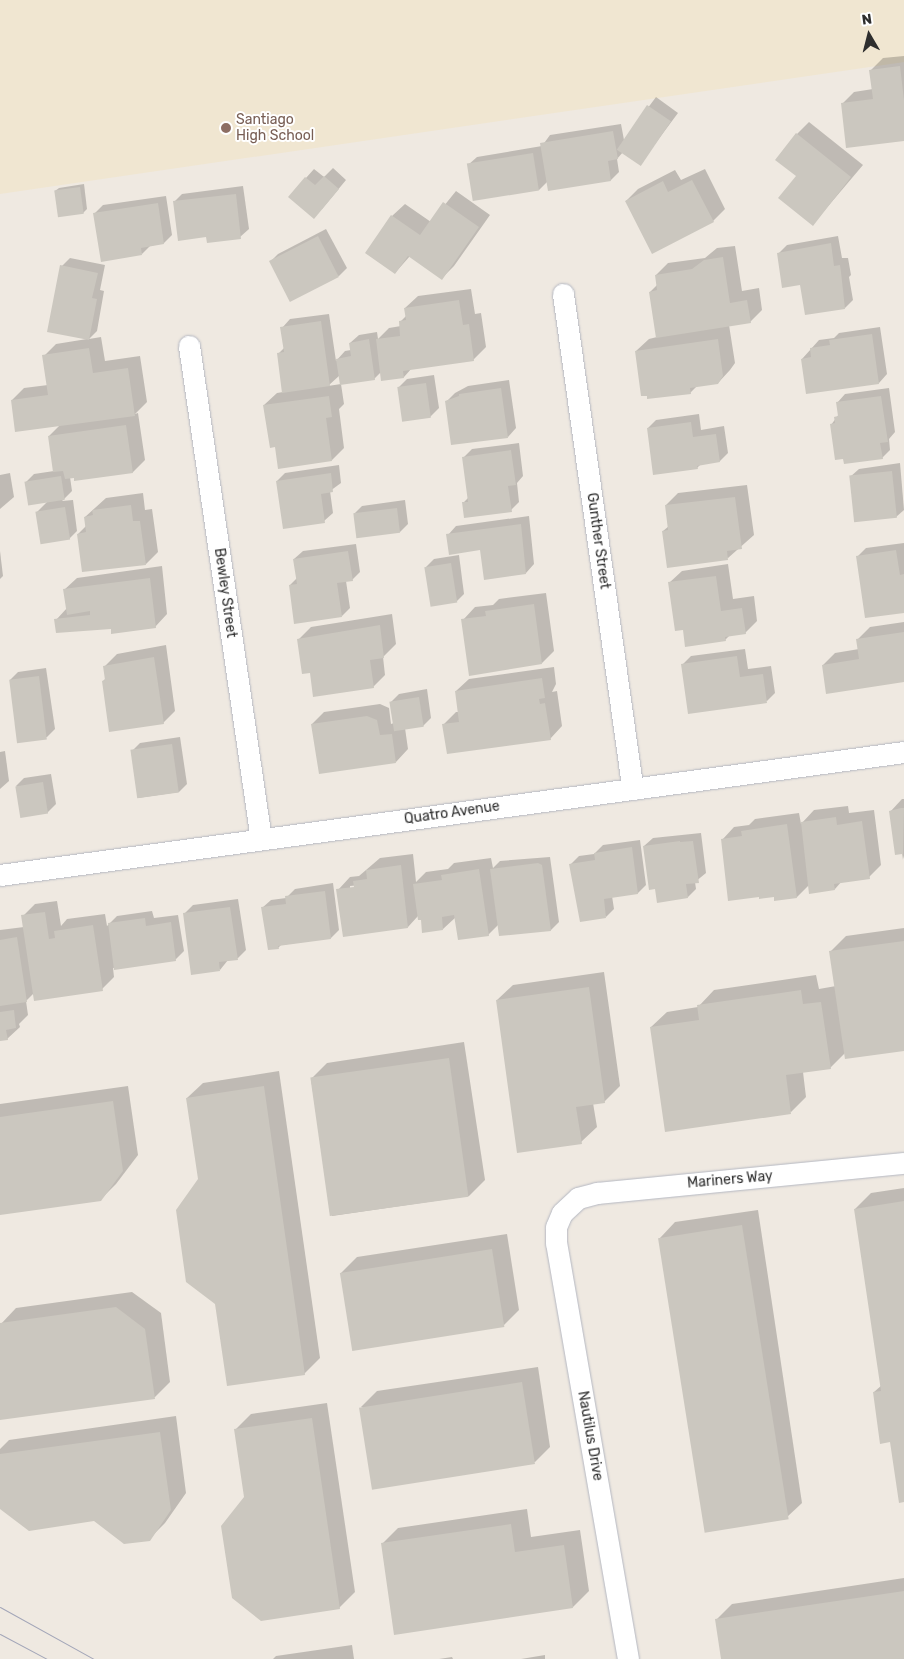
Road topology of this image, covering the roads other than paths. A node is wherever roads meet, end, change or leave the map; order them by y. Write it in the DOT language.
graph roads {
  1 [pos="563,294"];
  2 [pos="189,346"];
  3 [pos="904,752"];
  4 [pos="633,789"];
  5 [pos="261,839"];
  6 [pos="0,875"];
  7 [pos="904,1163"];
  8 [pos="562,1213"];
  9 [pos="628,1659"];
  1 -- 4 [label="street, Gunther Street"];
  2 -- 5 [label="street, Bewley Street"];
  3 -- 4 [label="street, Quatro Avenue"];
  4 -- 5 [label="street, Quatro Avenue"];
  5 -- 6 [label="street, Quatro Avenue"];
  7 -- 8 [label="street, Mariners Way"];
  8 -- 9 [label="street, Nautilus Drive"];
}
